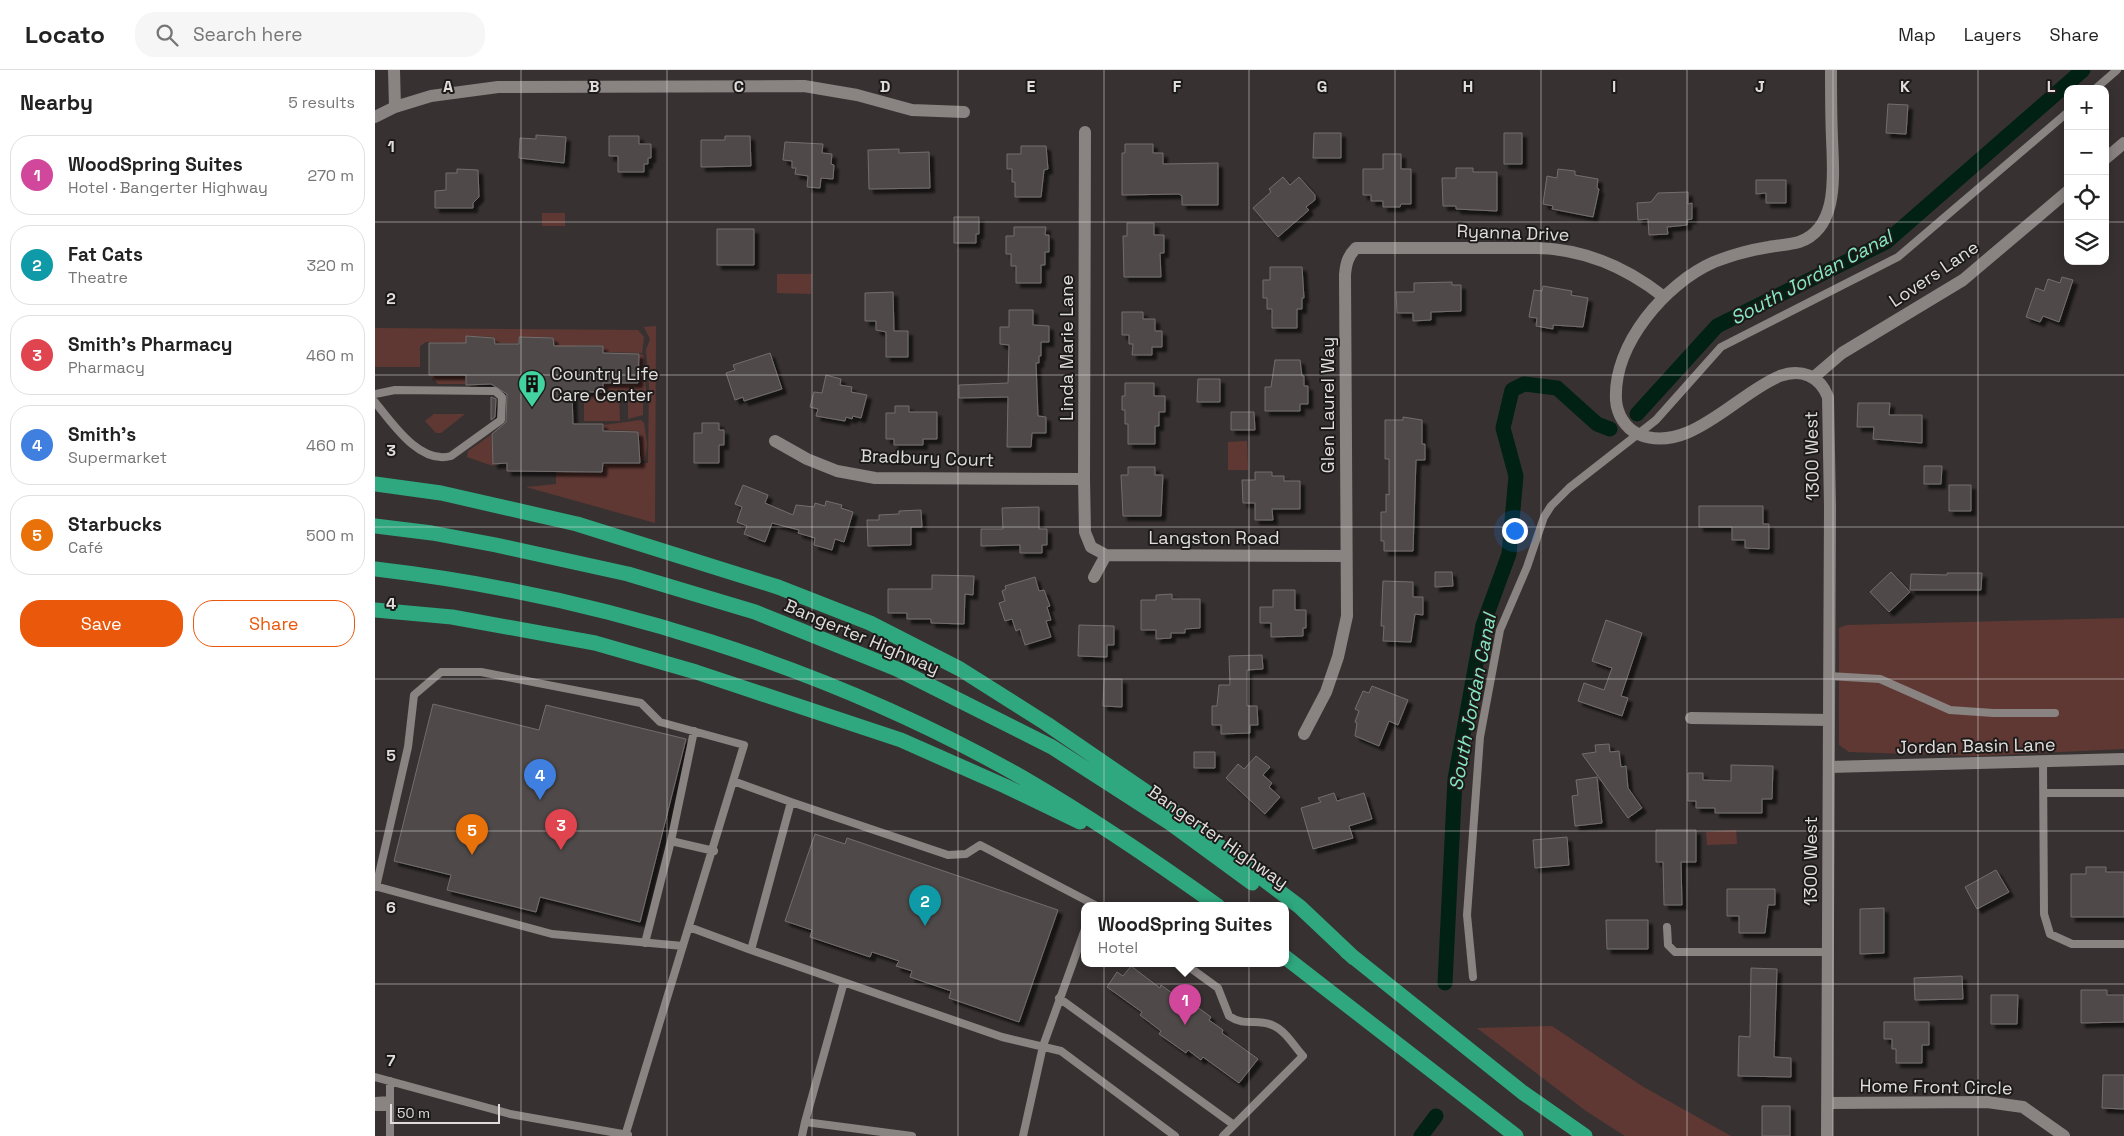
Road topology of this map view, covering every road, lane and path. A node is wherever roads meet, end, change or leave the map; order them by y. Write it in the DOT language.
graph roads {
  1 [pos="394,70"];
  2 [pos="1831,70"];
  3 [pos="2117,70"];
  4 [pos="2100,85"];
  5 [pos="395,107"];
  6 [pos="964,112"];
  7 [pos="2064,115"];
  8 [pos="375,117"];
  9 [pos="1085,132"];
  10 [pos="2124,143"];
  11 [pos="2109,156"];
  12 [pos="2064,194"];
  13 [pos="1351,254"];
  14 [pos="1664,297"];
  15 [pos="1814,378"];
  16 [pos="375,394"];
  17 [pos="375,402"];
  18 [pos="1638,434"];
  19 [pos="775,441"];
  20 [pos="1084,479"];
  21 [pos="375,484"];
  22 [pos="375,526"];
  23 [pos="1106,555"];
  24 [pos="1346,556"];
  25 [pos="375,570"];
  26 [pos="1094,577"];
  27 [pos="375,610"];
  28 [pos="1829,676"];
  29 [pos="2055,713"];
  30 [pos="1691,718"];
  31 [pos="1829,720"];
  32 [pos="694,731"];
  33 [pos="1304,734"];
  34 [pos="2124,759"];
  35 [pos="2043,762"];
  36 [pos="1829,767"];
  37 [pos="733,782"];
  38 [pos="2044,793"];
  39 [pos="2124,793"];
  40 [pos="791,802"];
  41 [pos="671,841"];
  42 [pos="713,851"];
  43 [pos="1146,854"];
  44 [pos="376,887"];
  45 [pos="1090,902"];
  46 [pos="1212,902"];
  47 [pos="1277,902"];
  48 [pos="1289,911"];
  49 [pos="689,927"];
  50 [pos="1667,927"];
  51 [pos="1081,940"];
  52 [pos="645,943"];
  53 [pos="2124,944"];
  54 [pos="683,946"];
  55 [pos="751,950"];
  56 [pos="1829,952"];
  57 [pos="1354,958"];
  58 [pos="1289,960"];
  59 [pos="1189,967"];
  60 [pos="1473,977"];
  61 [pos="843,982"];
  62 [pos="1059,998"];
  63 [pos="1043,1046"];
  64 [pos="375,1077"];
  65 [pos="391,1081"];
  66 [pos="375,1101"];
  67 [pos="1829,1103"];
  68 [pos="390,1104"];
  69 [pos="375,1107"];
  70 [pos="805,1122"];
  71 [pos="1234,1125"];
  72 [pos="390,1136"];
  73 [pos="627,1136"];
  74 [pos="802,1136"];
  75 [pos="912,1136"];
  76 [pos="1023,1136"];
  77 [pos="1175,1136"];
  78 [pos="1223,1136"];
  79 [pos="1516,1136"];
  80 [pos="1585,1136"];
  81 [pos="1827,1136"];
  82 [pos="2064,1136"];
  1 -- 5 [label="street"];
  2 -- 14 [label="street"];
  3 -- 4 [label="lane"];
  5 -- 6 [label="street"];
  5 -- 8 [label="street"];
  7 -- 18 [label="lane"];
  9 -- 20 [label="street, Linda Marie Lane"];
  10 -- 11 [label="street"];
  12 -- 15 [label="street, Lovers Lane"];
  13 -- 14 [label="street, Ryanna Drive"];
  13 -- 24 [label="street, Glen Laurel Way"];
  14 -- 18 [label="street"];
  15 -- 18 [label="street"];
  15 -- 28 [label="street, 1300 West"];
  16 -- 17 [label="lane"];
  18 -- 60 [label="lane"];
  19 -- 20 [label="street, Bradbury Court"];
  20 -- 23 [label="street, Linda Marie Lane"];
  21 -- 57 [label="highway"];
  22 -- 47 [label="highway, Bangerter Highway"];
  23 -- 24 [label="street, Langston Road"];
  23 -- 26 [label="street"];
  24 -- 33 [label="street, Glen Laurel Way"];
  25 -- 43 [label="highway"];
  27 -- 43 [label="highway"];
  28 -- 29 [label="lane"];
  28 -- 31 [label="street, 1300 West"];
  30 -- 31 [label="street"];
  31 -- 36 [label="street, 1300 West"];
  32 -- 37 [label="lane"];
  32 -- 41 [label="lane"];
  32 -- 44 [label="lane"];
  34 -- 35 [label="street, Jordan Basin Lane"];
  35 -- 36 [label="street, Jordan Basin Lane"];
  35 -- 38 [label="lane"];
  36 -- 56 [label="street, 1300 West"];
  37 -- 40 [label="lane"];
  37 -- 42 [label="lane"];
  38 -- 39 [label="lane"];
  38 -- 53 [label="lane"];
  40 -- 45 [label="lane"];
  40 -- 55 [label="lane"];
  41 -- 42 [label="lane"];
  41 -- 52 [label="lane"];
  42 -- 49 [label="lane"];
  43 -- 46 [label="highway"];
  44 -- 52 [label="lane"];
  48 -- 57 [label="highway, Bangerter Highway"];
  49 -- 54 [label="lane"];
  49 -- 55 [label="lane"];
  50 -- 56 [label="lane"];
  51 -- 62 [label="lane"];
  52 -- 54 [label="lane"];
  54 -- 73 [label="lane"];
  55 -- 61 [label="lane"];
  56 -- 67 [label="street, 1300 West"];
  57 -- 80 [label="highway, Bangerter Highway"];
  58 -- 79 [label="highway"];
  59 -- 71 [label="lane"];
  61 -- 63 [label="lane"];
  61 -- 70 [label="lane"];
  62 -- 63 [label="lane"];
  62 -- 71 [label="lane"];
  63 -- 76 [label="lane"];
  63 -- 77 [label="lane"];
  64 -- 65 [label="lane"];
  65 -- 68 [label="lane"];
  65 -- 73 [label="lane"];
  66 -- 68 [label="lane"];
  67 -- 81 [label="street, 1300 West"];
  67 -- 82 [label="street, Home Front Circle"];
  68 -- 69 [label="lane"];
  68 -- 72 [label="lane"];
  70 -- 74 [label="lane"];
  70 -- 75 [label="lane"];
  71 -- 78 [label="lane"];
}
